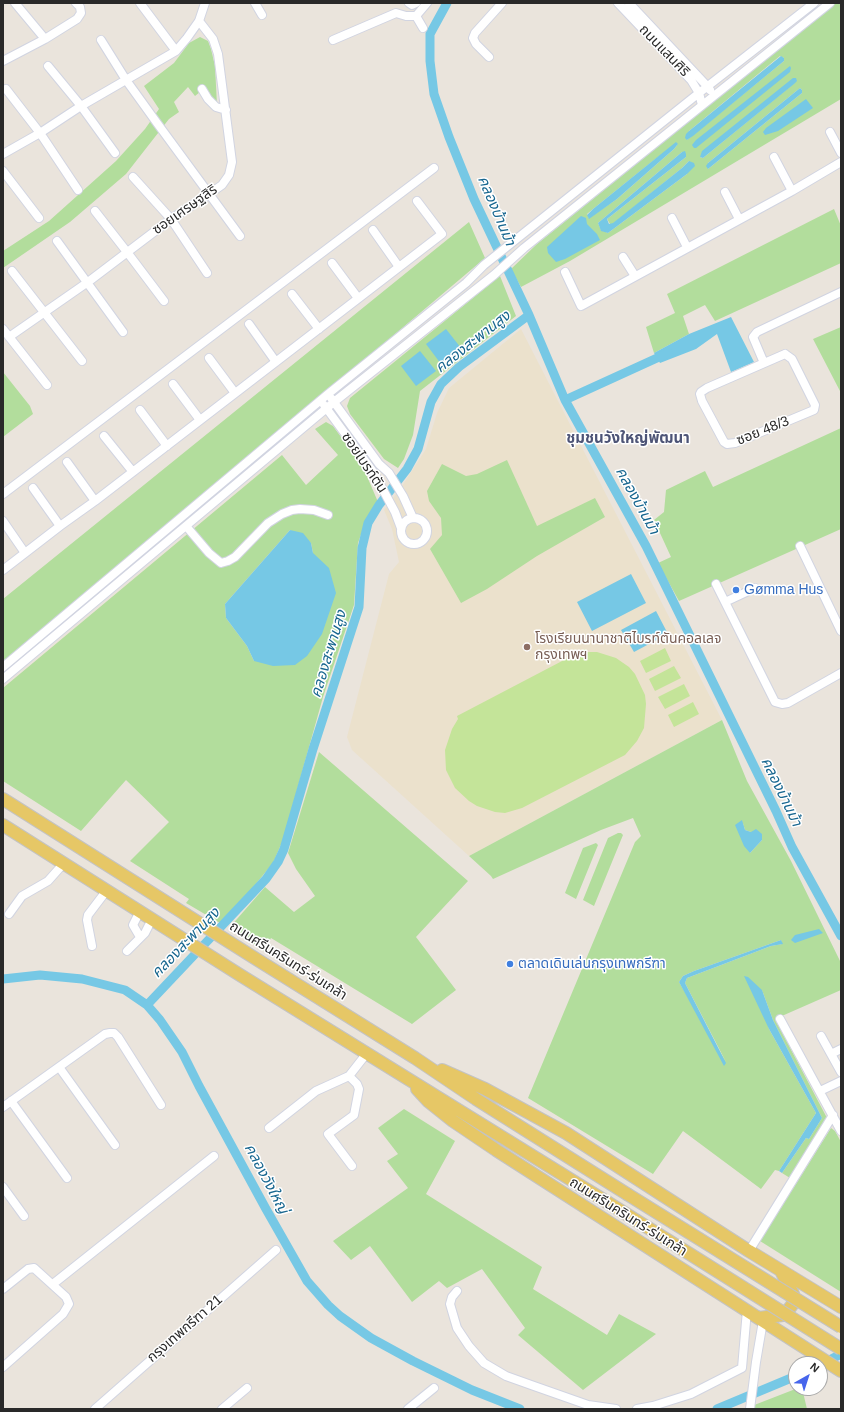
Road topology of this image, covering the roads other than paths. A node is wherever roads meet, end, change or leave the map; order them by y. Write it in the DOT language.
graph roads {
  1 [pos="15,3"];
  2 [pos="76,3"];
  3 [pos="140,3"];
  4 [pos="205,3"];
  5 [pos="255,3"];
  6 [pos="409,3"];
  7 [pos="416,3"];
  8 [pos="427,3"];
  9 [pos="502,3"];
  10 [pos="618,3"];
  11 [pos="629,3"];
  12 [pos="814,3"];
  13 [pos="830,3"];
  14 [pos="262,16"];
  15 [pos="416,16"];
  16 [pos="199,21"];
  17 [pos="423,28"];
  18 [pos="775,34"];
  19 [pos="45,39"];
  20 [pos="101,40"];
  21 [pos="333,40"];
  22 [pos="781,42"];
  23 [pos="176,51"];
  24 [pos="488,57"];
  25 [pos="3,61"];
  26 [pos="48,66"];
  27 [pos="126,80"];
  28 [pos="707,86"];
  29 [pos="6,89"];
  30 [pos="202,89"];
  31 [pos="699,93"];
  32 [pos="713,97"];
  33 [pos="702,105"];
  34 [pos="81,106"];
  35 [pos="226,110"];
  36 [pos="830,132"];
  37 [pos="40,134"];
  38 [pos="115,153"];
  39 [pos="841,153"];
  40 [pos="3,154"];
  41 [pos="774,157"];
  42 [pos="841,162"];
  43 [pos="434,168"];
  44 [pos="3,171"];
  45 [pos="133,177"];
  46 [pos="78,190"];
  47 [pos="792,191"];
  48 [pos="724,192"];
  49 [pos="209,194"];
  50 [pos="417,201"];
  51 [pos="94,211"];
  52 [pos="39,218"];
  53 [pos="672,218"];
  54 [pos="171,219"];
  55 [pos="739,219"];
  56 [pos="373,230"];
  57 [pos="240,236"];
  58 [pos="57,241"];
  59 [pos="687,247"];
  60 [pos="127,252"];
  61 [pos="623,257"];
  62 [pos="332,263"];
  63 [pos="399,267"];
  64 [pos="12,271"];
  65 [pos="565,272"];
  66 [pos="207,273"];
  67 [pos="635,276"];
  68 [pos="88,282"];
  69 [pos="841,292"];
  70 [pos="292,294"];
  71 [pos="358,298"];
  72 [pos="164,301"];
  73 [pos="45,313"];
  74 [pos="248,324"];
  75 [pos="319,329"];
  76 [pos="3,330"];
  77 [pos="123,332"];
  78 [pos="9,337"];
  79 [pos="209,358"];
  80 [pos="82,361"];
  81 [pos="276,362"];
  82 [pos="764,363"];
  83 [pos="173,384"];
  84 [pos="47,385"];
  85 [pos="235,393"];
  86 [pos="328,395"];
  87 [pos="321,401"];
  88 [pos="334,402"];
  89 [pos="326,408"];
  90 [pos="140,410"];
  91 [pos="200,420"];
  92 [pos="104,436"];
  93 [pos="167,446"];
  94 [pos="67,462"];
  95 [pos="133,472"];
  96 [pos="33,488"];
  97 [pos="3,494"];
  98 [pos="95,501"];
  99 [pos="328,515"];
  100 [pos="413,518"];
  101 [pos="3,520"];
  102 [pos="60,526"];
  103 [pos="186,526"];
  104 [pos="401,528"];
  105 [pos="800,546"];
  106 [pos="25,553"];
  107 [pos="3,570"];
  108 [pos="716,584"];
  109 [pos="755,588"];
  110 [pos="725,602"];
  111 [pos="841,631"];
  112 [pos="3,668"];
  113 [pos="841,673"];
  114 [pos="3,679"];
  115 [pos="3,799"];
  116 [pos="3,825"];
  117 [pos="64,863"];
  118 [pos="107,890"];
  119 [pos="140,911"];
  120 [pos="9,914"];
  121 [pos="152,919"];
  122 [pos="140,937"];
  123 [pos="92,946"];
  124 [pos="127,951"];
  125 [pos="780,1019"];
  126 [pos="821,1036"];
  127 [pos="841,1049"];
  128 [pos="367,1053"];
  129 [pos="831,1054"];
  130 [pos="415,1058"];
  131 [pos="59,1067"];
  132 [pos="841,1072"];
  133 [pos="349,1076"];
  134 [pos="407,1078"];
  135 [pos="841,1081"];
  136 [pos="820,1092"];
  137 [pos="11,1101"];
  138 [pos="161,1105"];
  139 [pos="3,1107"];
  140 [pos="833,1115"];
  141 [pos="269,1128"];
  142 [pos="841,1131"];
  143 [pos="116,1144"];
  144 [pos="214,1156"];
  145 [pos="352,1166"];
  146 [pos="67,1178"];
  147 [pos="3,1187"];
  148 [pos="24,1216"];
  149 [pos="276,1250"];
  150 [pos="749,1251"];
  151 [pos="781,1270"];
  152 [pos="53,1284"];
  153 [pos="3,1289"];
  154 [pos="457,1291"];
  155 [pos="841,1307"];
  156 [pos="747,1310"];
  157 [pos="761,1319"];
  158 [pos="841,1327"];
  159 [pos="841,1349"];
  160 [pos="3,1367"];
  161 [pos="841,1371"];
  162 [pos="247,1388"];
  163 [pos="434,1388"];
  164 [pos="95,1409"];
  165 [pos="222,1409"];
  166 [pos="408,1409"];
  167 [pos="616,1409"];
  168 [pos="637,1409"];
  169 [pos="750,1409"];
  1 -- 19 [label="street"];
  2 -- 19 [label="street"];
  3 -- 23 [label="street"];
  4 -- 16 [label="street"];
  5 -- 14 [label="street"];
  6 -- 7 [label="street"];
  8 -- 15 [label="street"];
  9 -- 24 [label="street"];
  10 -- 31 [label="street, ถนนแสนศิริ"];
  11 -- 28 [label="street, ถนนแสนศิริ"];
  12 -- 18 [label="street"];
  13 -- 22 [label="street"];
  15 -- 17 [label="street"];
  15 -- 21 [label="street"];
  16 -- 23 [label="street"];
  16 -- 35 [label="street, ซอยเศรษฐสิริ"];
  18 -- 22 [label="street"];
  18 -- 28 [label="street"];
  19 -- 25 [label="street"];
  20 -- 27 [label="street"];
  22 -- 32 [label="street"];
  23 -- 27 [label="street"];
  26 -- 34 [label="street"];
  27 -- 34 [label="street"];
  27 -- 49 [label="street"];
  28 -- 31 [label="street"];
  28 -- 32 [label="street, ถนนแสนศิริ"];
  29 -- 37 [label="street"];
  30 -- 35 [label="street"];
  31 -- 33 [label="street, ถนนแสนศิริ"];
  31 -- 86 [label="street"];
  32 -- 33 [label="street"];
  33 -- 88 [label="street"];
  34 -- 37 [label="street"];
  34 -- 38 [label="street"];
  35 -- 49 [label="street, ซอยเศรษฐสิริ"];
  36 -- 39 [label="street"];
  37 -- 40 [label="street"];
  37 -- 46 [label="street"];
  41 -- 47 [label="street"];
  42 -- 47 [label="street"];
  43 -- 97 [label="street"];
  44 -- 52 [label="street"];
  45 -- 54 [label="street"];
  47 -- 55 [label="street"];
  48 -- 55 [label="street"];
  49 -- 54 [label="street, ซอยเศรษฐสิริ"];
  49 -- 57 [label="street"];
  50 -- 63 [label="street"];
  51 -- 60 [label="street"];
  53 -- 59 [label="street"];
  54 -- 60 [label="street, ซอยเศรษฐสิริ"];
  54 -- 66 [label="street"];
  55 -- 59 [label="street"];
  56 -- 63 [label="street"];
  58 -- 68 [label="street"];
  59 -- 67 [label="street"];
  60 -- 68 [label="street, ซอยเศรษฐสิริ"];
  60 -- 72 [label="street"];
  61 -- 67 [label="street"];
  62 -- 71 [label="street"];
  63 -- 71 [label="street"];
  64 -- 73 [label="street"];
  65 -- 67 [label="street"];
  68 -- 73 [label="street, ซอยเศรษฐสิริ"];
  68 -- 77 [label="street"];
  69 -- 82 [label="street"];
  70 -- 75 [label="street"];
  71 -- 75 [label="street"];
  73 -- 78 [label="street, ซอยเศรษฐสิริ"];
  73 -- 80 [label="street"];
  74 -- 81 [label="street"];
  75 -- 81 [label="street"];
  76 -- 78 [label="street"];
  78 -- 84 [label="street"];
  79 -- 85 [label="street"];
  81 -- 85 [label="street"];
  82 -- 82 [label="street, ซอย 48/3"];
  83 -- 91 [label="street"];
  85 -- 91 [label="street"];
  86 -- 87 [label="street"];
  86 -- 88 [label="street, ซอยไบรท์ตัน"];
  87 -- 89 [label="street, ซอยไบรท์ตัน"];
  87 -- 112 [label="street"];
  88 -- 89 [label="street"];
  88 -- 100 [label="street, ซอยไบรท์ตัน"];
  89 -- 103 [label="street"];
  89 -- 104 [label="street, ซอยไบรท์ตัน"];
  90 -- 93 [label="street"];
  91 -- 93 [label="street"];
  92 -- 95 [label="street"];
  93 -- 95 [label="street"];
  94 -- 98 [label="street"];
  95 -- 98 [label="street"];
  96 -- 102 [label="street"];
  98 -- 102 [label="street"];
  99 -- 103 [label="street"];
  100 -- 104 [label="street"];
  100 -- 104 [label="street, ซอยไบรท์ตัน"];
  101 -- 106 [label="street"];
  102 -- 106 [label="street"];
  103 -- 114 [label="street"];
  105 -- 111 [label="street"];
  106 -- 107 [label="street"];
  108 -- 110 [label="street"];
  109 -- 110 [label="street"];
  110 -- 113 [label="street"];
  115 -- 130 [label="main road, ถนนศรีนครินทร์-ร่มเกล้า"];
  116 -- 117 [label="main road, ถนนศรีนครินทร์-ร่มเกล้า"];
  117 -- 118 [label="main road, ถนนศรีนครินทร์-ร่มเกล้า"];
  117 -- 120 [label="street"];
  118 -- 119 [label="main road, ถนนศรีนครินทร์-ร่มเกล้า"];
  118 -- 123 [label="street"];
  119 -- 121 [label="main road, ถนนศรีนครินทร์-ร่มเกล้า"];
  119 -- 122 [label="street"];
  121 -- 122 [label="street"];
  121 -- 128 [label="main road, ถนนศรีนครินทร์-ร่มเกล้า"];
  122 -- 124 [label="street"];
  125 -- 136 [label="street"];
  126 -- 129 [label="street"];
  127 -- 129 [label="street"];
  128 -- 133 [label="street"];
  128 -- 134 [label="main road, ถนนศรีนครินทร์-ร่มเกล้า"];
  129 -- 132 [label="street"];
  130 -- 150 [label="main road, ถนนศรีนครินทร์-ร่มเกล้า"];
  130 -- 158 [label="main road, ถนนศรีนครินทร์-ร่มเกล้า, bridge"];
  131 -- 137 [label="street"];
  131 -- 138 [label="street"];
  131 -- 143 [label="street"];
  133 -- 141 [label="street"];
  133 -- 145 [label="street"];
  134 -- 156 [label="main road, ถนนศรีนครินทร์-ร่มเกล้า"];
  134 -- 159 [label="main road, ถนนศรีนครินทร์-ร่มเกล้า, bridge"];
  135 -- 136 [label="street"];
  136 -- 140 [label="street"];
  137 -- 139 [label="street"];
  137 -- 146 [label="street"];
  140 -- 142 [label="street"];
  140 -- 150 [label="street"];
  144 -- 152 [label="street"];
  147 -- 148 [label="street"];
  149 -- 164 [label="street, กรุงเทพกรีฑา 21"];
  150 -- 151 [label="main road, ถนนศรีนครินทร์-ร่มเกล้า"];
  151 -- 155 [label="main road, ถนนศรีนครินทร์-ร่มเกล้า"];
  151 -- 157 [label="main road"];
  152 -- 153 [label="street"];
  152 -- 160 [label="street"];
  154 -- 167 [label="street"];
  156 -- 157 [label="main road, ถนนศรีนครินทร์-ร่มเกล้า"];
  156 -- 168 [label="street"];
  157 -- 161 [label="main road, ถนนศรีนครินทร์-ร่มเกล้า"];
  157 -- 169 [label="street"];
  162 -- 165 [label="street"];
  163 -- 166 [label="street"];
}
